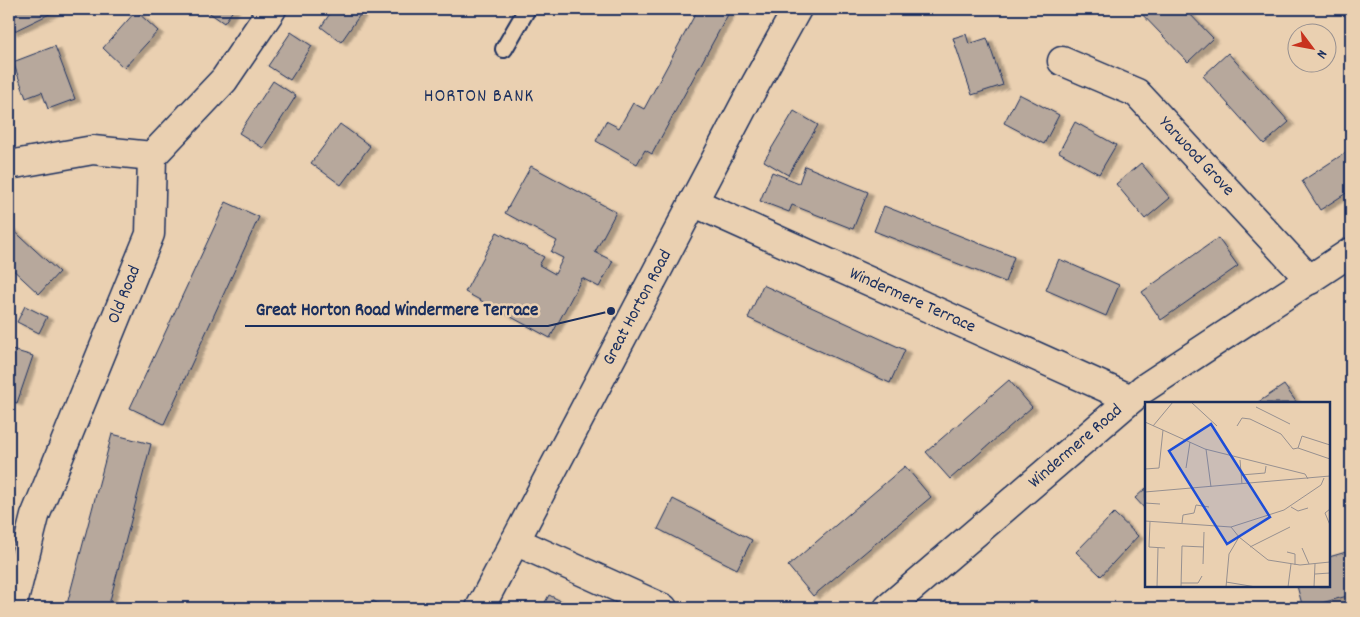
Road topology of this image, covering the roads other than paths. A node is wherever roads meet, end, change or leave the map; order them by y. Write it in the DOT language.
graph roads {
  1 [pos="272,9"];
  2 [pos="527,9"];
  3 [pos="797,9"];
  4 [pos="504,49"];
  5 [pos="1062,61"];
  6 [pos="152,156"];
  7 [pos="9,165"];
  8 [pos="693,202"];
  9 [pos="1351,252"];
  10 [pos="1310,280"];
  11 [pos="1131,399"];
  12 [pos="515,541"];
  13 [pos="633,602"];
  14 [pos="12,608"];
  15 [pos="480,608"];
  16 [pos="663,608"];
  17 [pos="888,608"];
  1 -- 6 [label="street"];
  2 -- 4 [label="lane"];
  3 -- 8 [label="street, Great Horton Road"];
  5 -- 10 [label="street, Yarwood Grove"];
  6 -- 7 [label="street"];
  6 -- 14 [label="street, Old Road"];
  8 -- 11 [label="street, Windermere Terrace"];
  8 -- 12 [label="street, Great Horton Road"];
  9 -- 10 [label="street, Windermere Road"];
  10 -- 11 [label="street, Windermere Road"];
  11 -- 17 [label="street, Windermere Road"];
  12 -- 13 [label="street"];
  12 -- 15 [label="street, Great Horton Road"];
  13 -- 16 [label="street"];
}
